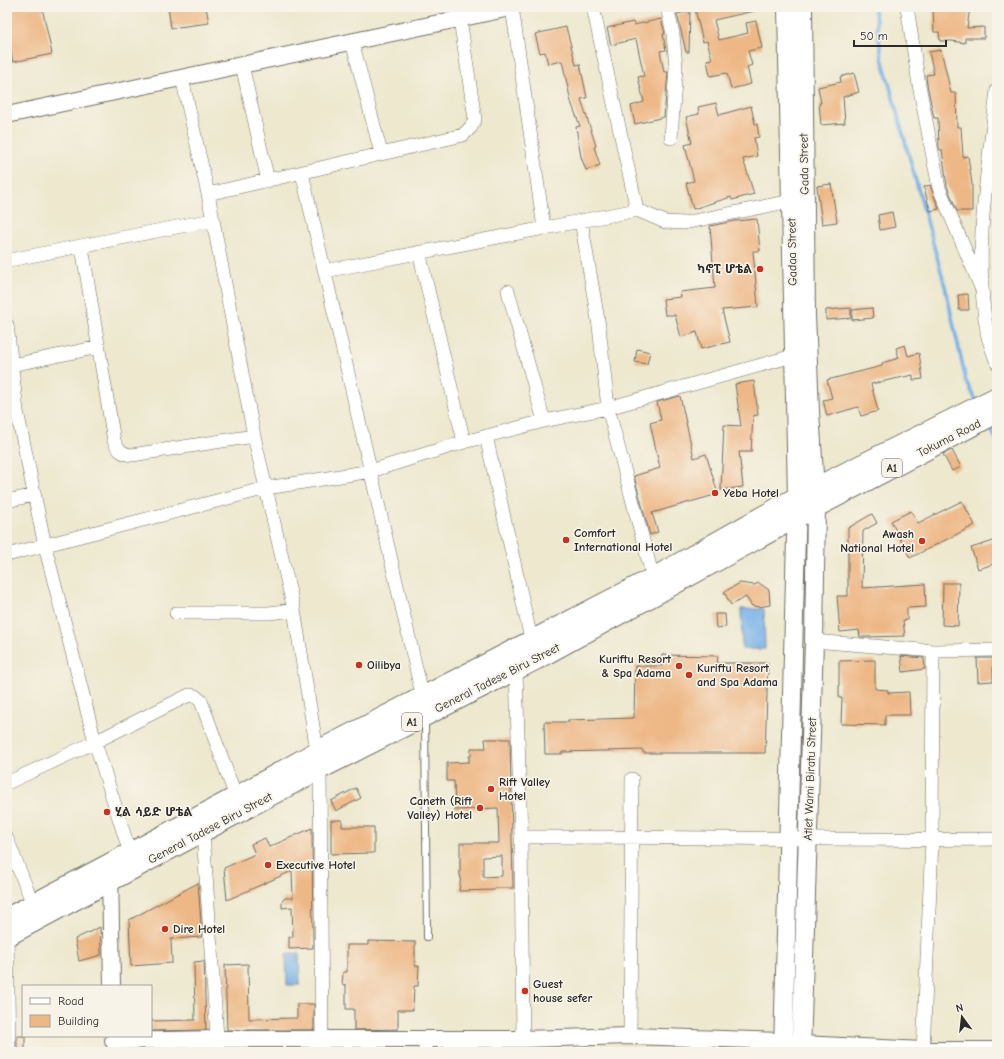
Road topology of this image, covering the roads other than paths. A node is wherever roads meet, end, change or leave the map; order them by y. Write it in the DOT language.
graph roads {
  1 [pos="513,7"];
  2 [pos="593,7"];
  3 [pos="667,7"];
  4 [pos="787,7"];
  5 [pos="803,7"];
  6 [pos="907,7"];
  7 [pos="460,18"];
  8 [pos="352,41"];
  9 [pos="242,65"];
  10 [pos="182,78"];
  11 [pos="997,90"];
  12 [pos="7,114"];
  13 [pos="671,138"];
  14 [pos="381,153"];
  15 [pos="302,173"];
  16 [pos="268,181"];
  17 [pos="208,194"];
  18 [pos="791,201"];
  19 [pos="637,210"];
  20 [pos="212,220"];
  21 [pos="581,221"];
  22 [pos="544,228"];
  23 [pos="82,247"];
  24 [pos="419,252"];
  25 [pos="7,262"];
  26 [pos="324,271"];
  27 [pos="982,290"];
  28 [pos="508,291"];
  29 [pos="7,325"];
  30 [pos="99,347"];
  31 [pos="793,356"];
  32 [pos="997,363"];
  33 [pos="12,365"];
  34 [pos="996,403"];
  35 [pos="608,408"];
  36 [pos="12,412"];
  37 [pos="544,421"];
  38 [pos="254,436"];
  39 [pos="486,436"];
  40 [pos="464,442"];
  41 [pos="370,471"];
  42 [pos="267,488"];
  43 [pos="34,495"];
  44 [pos="797,497"];
  45 [pos="816,497"];
  46 [pos="7,501"];
  47 [pos="797,517"];
  48 [pos="44,546"];
  49 [pos="7,555"];
  50 [pos="653,578"];
  51 [pos="294,610"];
  52 [pos="176,613"];
  53 [pos="814,641"];
  54 [pos="534,650"];
  55 [pos="997,650"];
  56 [pos="933,651"];
  57 [pos="516,669"];
  58 [pos="424,706"];
  59 [pos="95,742"];
  60 [pos="318,761"];
  61 [pos="632,779"];
  62 [pos="7,783"];
  63 [pos="236,797"];
  64 [pos="203,832"];
  65 [pos="632,836"];
  66 [pos="521,837"];
  67 [pos="7,839"];
  68 [pos="788,839"];
  69 [pos="808,839"];
  70 [pos="932,840"];
  71 [pos="997,840"];
  72 [pos="130,853"];
  73 [pos="110,872"];
  74 [pos="33,904"];
  75 [pos="7,918"];
  76 [pos="427,936"];
  77 [pos="7,937"];
  78 [pos="112,985"];
  79 [pos="630,1036"];
  80 [pos="523,1039"];
  81 [pos="113,1043"];
  82 [pos="425,1045"];
  83 [pos="218,1046"];
  84 [pos="322,1046"];
  85 [pos="783,1047"];
  86 [pos="801,1048"];
  87 [pos="997,1050"];
  88 [pos="923,1051"];
  89 [pos="9,1052"];
  1 -- 7 [label="street"];
  1 -- 22 [label="street"];
  2 -- 19 [label="street"];
  3 -- 13 [label="street"];
  4 -- 18 [label="main road, Gadaa Street"];
  5 -- 45 [label="main road, Gada Street"];
  6 -- 27 [label="street"];
  7 -- 8 [label="street"];
  7 -- 14 [label="street"];
  8 -- 9 [label="street"];
  8 -- 14 [label="street"];
  9 -- 10 [label="street"];
  9 -- 16 [label="street"];
  10 -- 12 [label="street"];
  10 -- 17 [label="street"];
  11 -- 27 [label="street"];
  14 -- 15 [label="street"];
  15 -- 16 [label="street"];
  15 -- 26 [label="street"];
  16 -- 17 [label="street"];
  17 -- 20 [label="street"];
  18 -- 19 [label="street"];
  18 -- 31 [label="main road, Gadaa Street"];
  19 -- 21 [label="street"];
  20 -- 23 [label="street"];
  20 -- 38 [label="street"];
  21 -- 22 [label="street"];
  21 -- 35 [label="street"];
  22 -- 24 [label="street"];
  23 -- 25 [label="street"];
  23 -- 30 [label="street"];
  24 -- 26 [label="street"];
  24 -- 40 [label="street"];
  26 -- 41 [label="street"];
  27 -- 32 [label="street"];
  28 -- 37 [label="street"];
  29 -- 33 [label="street"];
  30 -- 33 [label="street"];
  30 -- 38 [label="street"];
  31 -- 35 [label="street"];
  31 -- 44 [label="main road, Gadaa Street"];
  33 -- 36 [label="street"];
  34 -- 45 [label="main road, Tokuma Road / A1"];
  35 -- 37 [label="street"];
  35 -- 50 [label="street"];
  36 -- 43 [label="street"];
  37 -- 39 [label="street"];
  38 -- 42 [label="street"];
  39 -- 40 [label="street"];
  39 -- 54 [label="street"];
  40 -- 41 [label="street"];
  41 -- 42 [label="street"];
  41 -- 58 [label="street"];
  42 -- 48 [label="street"];
  42 -- 51 [label="street"];
  43 -- 46 [label="street"];
  43 -- 48 [label="street"];
  44 -- 45 [label="main road, General Tadese Biru Street / A1"];
  44 -- 47 [label="main road, Atlet Wami Biratu Street"];
  44 -- 50 [label="main road, General Tadese Biru Street / A1"];
  45 -- 47 [label="main road, General Tadese Biru Street / A1"];
  45 -- 53 [label="main road, Atlet Wami Biratu Street"];
  47 -- 54 [label="main road, General Tadese Biru Street / A1"];
  47 -- 68 [label="main road, Atlet Wami Biratu Street"];
  48 -- 49 [label="street"];
  48 -- 59 [label="street"];
  50 -- 54 [label="main road, General Tadese Biru Street / A1"];
  51 -- 52 [label="street"];
  51 -- 60 [label="street"];
  53 -- 56 [label="street"];
  53 -- 69 [label="main road, Atlet Wami Biratu Street"];
  54 -- 57 [label="main road, General Tadese Biru Street / A1"];
  54 -- 58 [label="main road, General Tadese Biru Street / A1"];
  55 -- 56 [label="street"];
  56 -- 70 [label="street"];
  57 -- 58 [label="main road, General Tadese Biru Street / A1"];
  57 -- 66 [label="street"];
  58 -- 60 [label="main road, General Tadese Biru Street / A1"];
  58 -- 76 [label="lane"];
  59 -- 62 [label="street"];
  59 -- 63 [label="street"];
  59 -- 72 [label="street"];
  60 -- 63 [label="main road, General Tadese Biru Street / A1"];
  60 -- 64 [label="main road, General Tadese Biru Street / A1"];
  60 -- 84 [label="street"];
  61 -- 65 [label="street"];
  63 -- 72 [label="main road, General Tadese Biru Street / A1"];
  64 -- 73 [label="main road, General Tadese Biru Street / A1"];
  64 -- 83 [label="street"];
  65 -- 66 [label="street"];
  65 -- 68 [label="street"];
  65 -- 79 [label="street"];
  66 -- 80 [label="street"];
  67 -- 74 [label="street"];
  68 -- 69 [label="street"];
  68 -- 85 [label="main road, Atlet Wami Biratu Street"];
  69 -- 70 [label="street"];
  69 -- 86 [label="main road, Atlet Wami Biratu Street"];
  70 -- 71 [label="street"];
  70 -- 88 [label="street"];
  72 -- 73 [label="main road, General Tadese Biru Street / A1"];
  73 -- 74 [label="main road, General Tadese Biru Street / A1"];
  73 -- 77 [label="main road, General Tadese Biru Street / A1"];
  73 -- 78 [label="street"];
  74 -- 75 [label="main road, General Tadese Biru Street / A1"];
  77 -- 89 [label="street"];
  79 -- 80 [label="street"];
  79 -- 85 [label="street"];
  80 -- 82 [label="street"];
  81 -- 83 [label="street"];
  82 -- 84 [label="street"];
  83 -- 84 [label="street"];
  85 -- 86 [label="street"];
  86 -- 88 [label="street"];
  87 -- 88 [label="street"];
}
